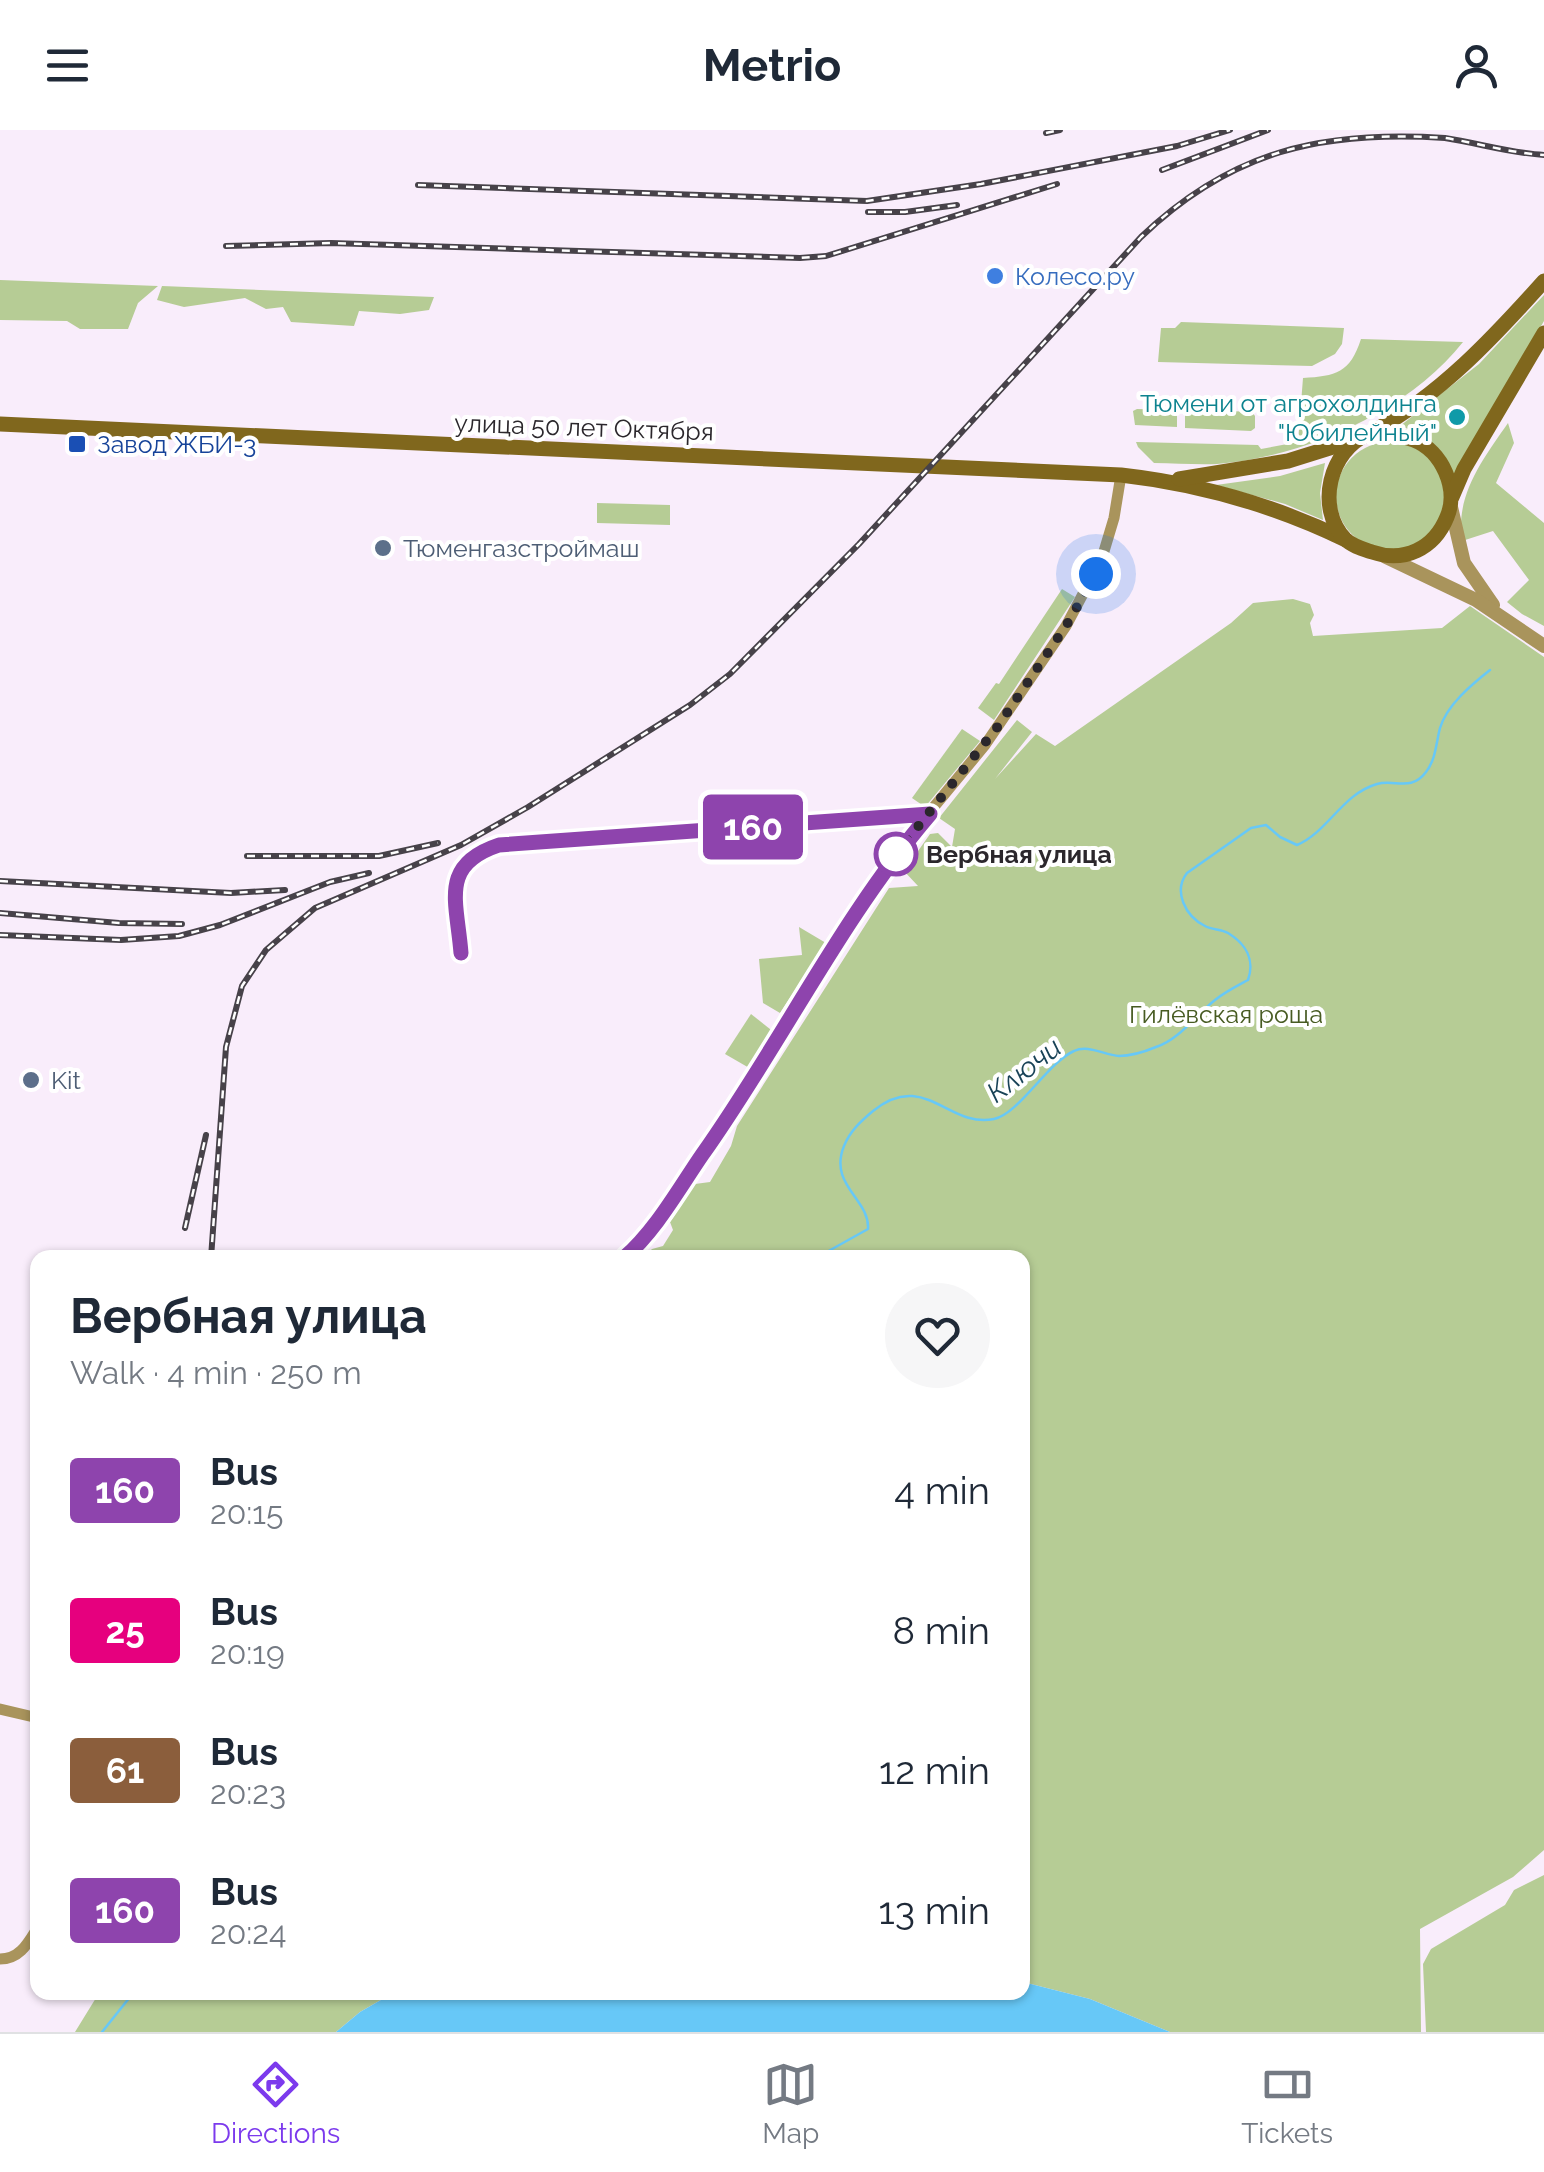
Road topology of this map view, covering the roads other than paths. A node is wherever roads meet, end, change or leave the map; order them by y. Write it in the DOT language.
graph roads {
  1 [pos="1544,280"];
  2 [pos="1544,333"];
  3 [pos="0,424"];
  4 [pos="1363,436"];
  5 [pos="1121,476"];
  6 [pos="1166,481"];
  7 [pos="1451,502"];
  8 [pos="1346,540"];
  9 [pos="1385,556"];
  10 [pos="1506,620"];
  11 [pos="1544,646"];
  12 [pos="930,814"];
  13 [pos="461,953"];
  14 [pos="633,1250"];
  15 [pos="0,1709"];
  16 [pos="30,1716"];
  17 [pos="30,1940"];
  18 [pos="0,1959"];
  1 -- 4 [label="main road"];
  2 -- 7 [label="main road"];
  3 -- 5 [label="main road, улица 50 лет Октября"];
  4 -- 6 [label="main road"];
  4 -- 7 [label="main road"];
  4 -- 8 [label="main road"];
  5 -- 6 [label="main road, улица 50 лет Октября"];
  5 -- 12 [label="street"];
  6 -- 8 [label="main road"];
  7 -- 9 [label="main road"];
  7 -- 10 [label="street"];
  8 -- 9 [label="main road"];
  9 -- 10 [label="street"];
  10 -- 11 [label="street"];
  12 -- 13 [label="street"];
  12 -- 14 [label="street"];
  15 -- 16 [label="street"];
  17 -- 18 [label="street"];
}
